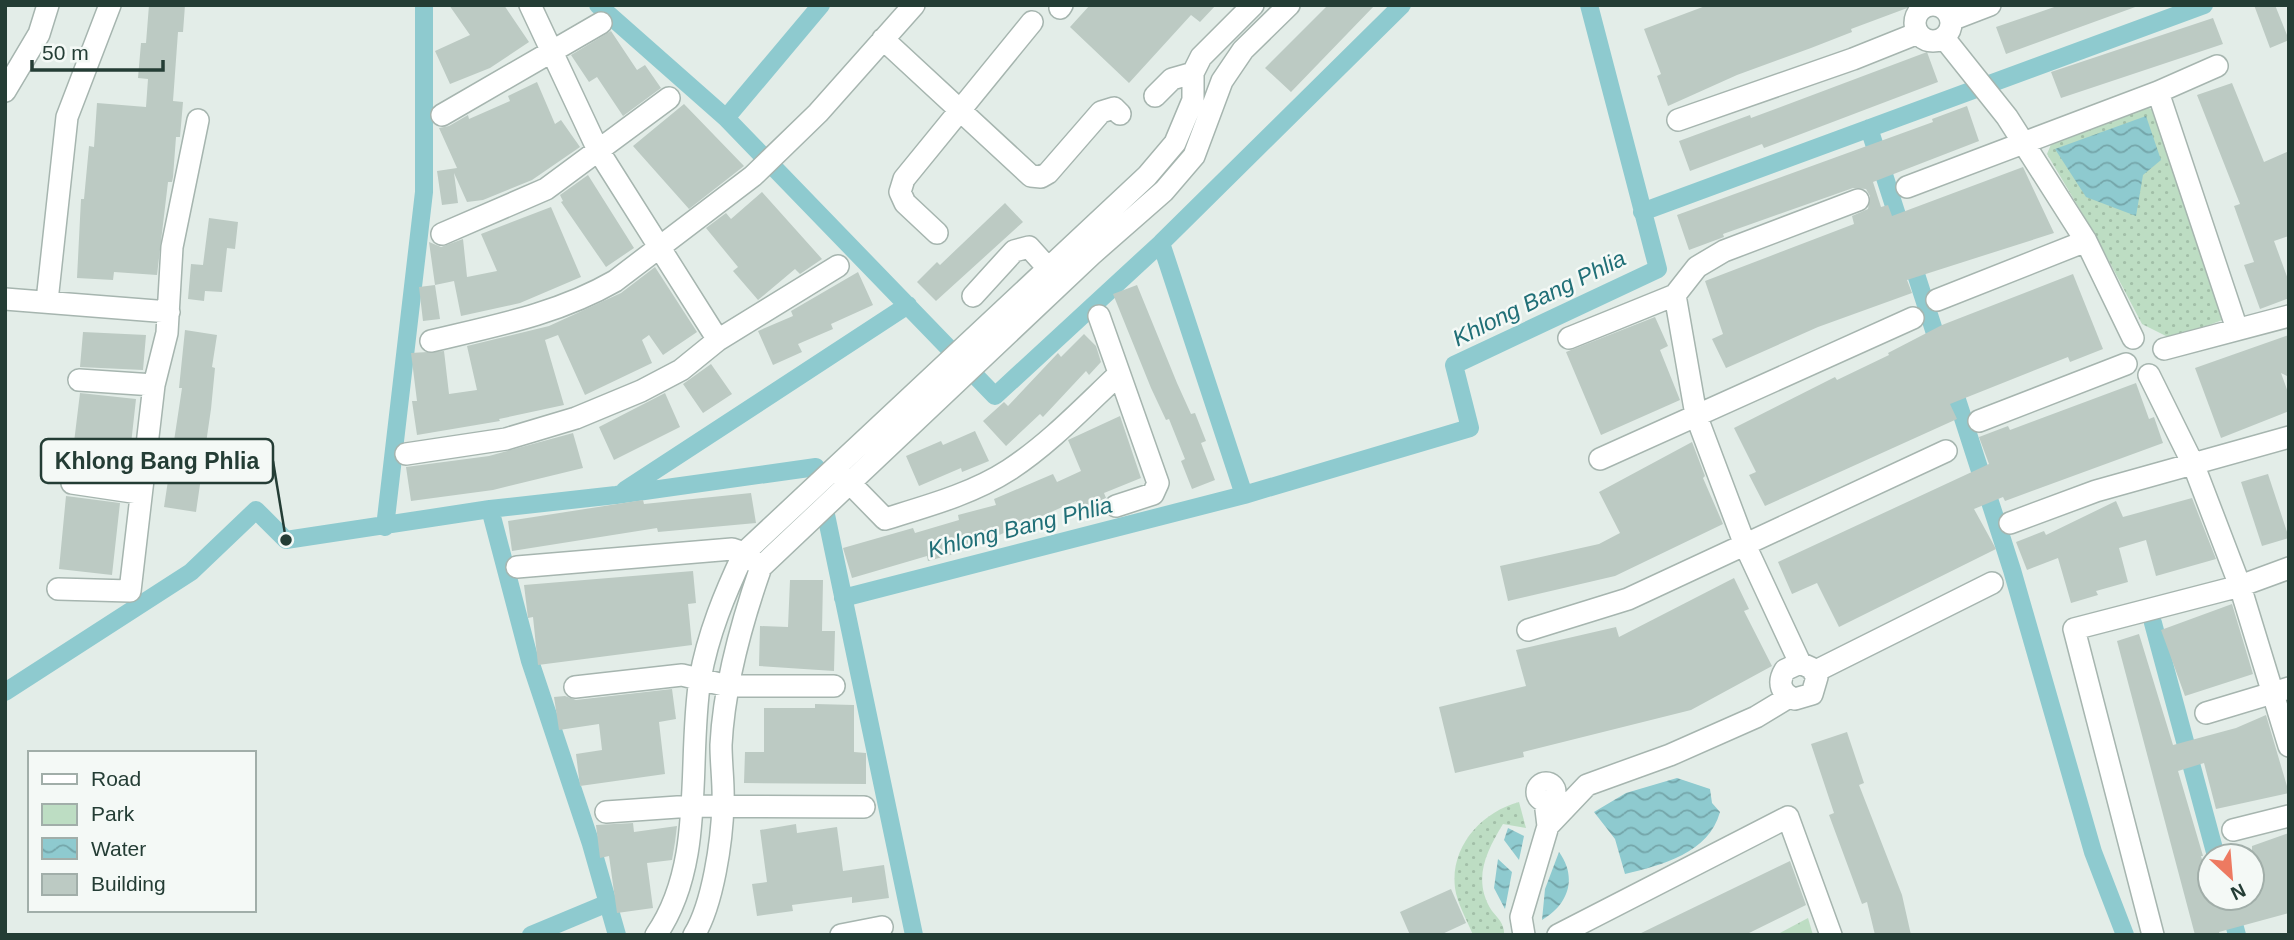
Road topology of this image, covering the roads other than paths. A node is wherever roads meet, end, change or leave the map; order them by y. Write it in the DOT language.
graph roads {
  1 [pos="48,5"];
  2 [pos="110,5"];
  3 [pos="530,5"];
  4 [pos="914,5"];
  5 [pos="1253,5"];
  6 [pos="1289,5"];
  7 [pos="1990,5"];
  8 [pos="1922,7"];
  9 [pos="1032,22"];
  10 [pos="601,23"];
  11 [pos="1947,29"];
  12 [pos="1918,33"];
  13 [pos="883,39"];
  14 [pos="551,55"];
  15 [pos="2217,66"];
  16 [pos="1193,73"];
  17 [pos="5,91"];
  18 [pos="2158,92"];
  19 [pos="1155,96"];
  20 [pos="669,98"];
  21 [pos="958,109"];
  22 [pos="1120,114"];
  23 [pos="442,115"];
  24 [pos="198,120"];
  25 [pos="1678,120"];
  26 [pos="2025,143"];
  27 [pos="598,150"];
  28 [pos="1907,187"];
  29 [pos="1858,200"];
  30 [pos="937,233"];
  31 [pos="442,234"];
  32 [pos="2086,241"];
  33 [pos="661,245"];
  34 [pos="838,266"];
  35 [pos="1055,276"];
  36 [pos="1675,295"];
  37 [pos="973,296"];
  38 [pos="5,299"];
  39 [pos="1937,300"];
  40 [pos="47,301"];
  41 [pos="1099,316"];
  42 [pos="2289,316"];
  43 [pos="1913,318"];
  44 [pos="168,323"];
  45 [pos="2237,329"];
  46 [pos="989,338"];
  47 [pos="1569,338"];
  48 [pos="2133,338"];
  49 [pos="718,340"];
  50 [pos="431,341"];
  51 [pos="2164,349"];
  52 [pos="2126,364"];
  53 [pos="1118,375"];
  54 [pos="2149,375"];
  55 [pos="79,380"];
  56 [pos="154,385"];
  57 [pos="1696,415"];
  58 [pos="1979,421"];
  59 [pos="2289,437"];
  60 [pos="1946,451"];
  61 [pos="405,454"];
  62 [pos="1600,459"];
  63 [pos="2194,466"];
  64 [pos="829,471"];
  65 [pos="72,483"];
  66 [pos="844,489"];
  67 [pos="139,493"];
  68 [pos="1116,506"];
  69 [pos="2010,523"];
  70 [pos="1745,545"];
  71 [pos="744,552"];
  72 [pos="517,567"];
  73 [pos="761,567"];
  74 [pos="2289,568"];
  75 [pos="1992,583"];
  76 [pos="2240,586"];
  77 [pos="58,589"];
  78 [pos="1528,630"];
  79 [pos="1807,668"];
  80 [pos="701,679"];
  81 [pos="729,685"];
  82 [pos="834,686"];
  83 [pos="575,687"];
  84 [pos="2280,691"];
  85 [pos="2206,713"];
  86 [pos="2289,746"];
  87 [pos="1587,785"];
  88 [pos="692,806"];
  89 [pos="723,806"];
  90 [pos="864,807"];
  91 [pos="606,812"];
  92 [pos="2289,816"];
  93 [pos="1548,827"];
  94 [pos="2233,830"];
  95 [pos="882,927"];
  96 [pos="656,935"];
  97 [pos="694,935"];
  98 [pos="841,935"];
  99 [pos="1524,935"];
  100 [pos="1558,935"];
  101 [pos="1831,935"];
  102 [pos="2153,935"];
  1 -- 17 [label="street"];
  2 -- 40 [label="street"];
  3 -- 14 [label="street"];
  4 -- 13 [label="street"];
  5 -- 16 [label="street"];
  6 -- 35 [label="street"];
  7 -- 11 [label="street"];
  8 -- 11 [label="street"];
  8 -- 12 [label="street"];
  9 -- 21 [label="street"];
  10 -- 14 [label="street"];
  11 -- 12 [label="street"];
  11 -- 26 [label="street"];
  12 -- 25 [label="street"];
  13 -- 21 [label="street"];
  13 -- 33 [label="street"];
  14 -- 23 [label="street"];
  14 -- 27 [label="street"];
  15 -- 18 [label="street"];
  16 -- 19 [label="street"];
  16 -- 35 [label="street"];
  18 -- 26 [label="street"];
  18 -- 45 [label="street"];
  20 -- 27 [label="street"];
  21 -- 22 [label="street"];
  21 -- 30 [label="street"];
  24 -- 44 [label="street"];
  26 -- 28 [label="street"];
  26 -- 32 [label="street"];
  27 -- 31 [label="street"];
  27 -- 33 [label="street"];
  29 -- 36 [label="street"];
  32 -- 39 [label="street"];
  32 -- 48 [label="street"];
  33 -- 49 [label="street"];
  33 -- 50 [label="street"];
  34 -- 49 [label="street"];
  35 -- 37 [label="street"];
  35 -- 46 [label="street"];
  36 -- 47 [label="street"];
  36 -- 57 [label="street"];
  38 -- 40 [label="street"];
  40 -- 44 [label="street"];
  41 -- 53 [label="street"];
  42 -- 45 [label="street"];
  43 -- 57 [label="street"];
  44 -- 56 [label="street"];
  45 -- 51 [label="street"];
  46 -- 64 [label="street"];
  46 -- 66 [label="street"];
  48 -- 51 [label="street"];
  48 -- 52 [label="street"];
  49 -- 61 [label="street"];
  51 -- 54 [label="street"];
  52 -- 54 [label="street"];
  52 -- 58 [label="street"];
  53 -- 66 [label="street"];
  53 -- 68 [label="street"];
  54 -- 63 [label="street"];
  55 -- 56 [label="street"];
  56 -- 67 [label="street"];
  57 -- 62 [label="street"];
  57 -- 70 [label="street"];
  59 -- 63 [label="street"];
  60 -- 70 [label="street"];
  63 -- 69 [label="street"];
  63 -- 76 [label="street"];
  64 -- 66 [label="street"];
  64 -- 71 [label="street"];
  65 -- 67 [label="street"];
  66 -- 73 [label="street"];
  67 -- 77 [label="street"];
  70 -- 78 [label="street"];
  70 -- 79 [label="street"];
  71 -- 72 [label="street"];
  71 -- 73 [label="street"];
  71 -- 80 [label="street"];
  73 -- 81 [label="street"];
  74 -- 76 [label="street"];
  75 -- 79 [label="street"];
  76 -- 84 [label="street"];
  76 -- 102 [label="street"];
  79 -- 87 [label="street"];
  80 -- 81 [label="street"];
  80 -- 83 [label="street"];
  80 -- 88 [label="street"];
  81 -- 82 [label="street"];
  81 -- 89 [label="street"];
  84 -- 85 [label="street"];
  84 -- 86 [label="street"];
  87 -- 93 [label="street"];
  87 -- 93 [label="street"];
  88 -- 89 [label="street"];
  88 -- 91 [label="street"];
  88 -- 96 [label="street"];
  89 -- 90 [label="street"];
  89 -- 97 [label="street"];
  92 -- 94 [label="street"];
  93 -- 99 [label="street"];
  95 -- 98 [label="street"];
  100 -- 101 [label="street"];
}
